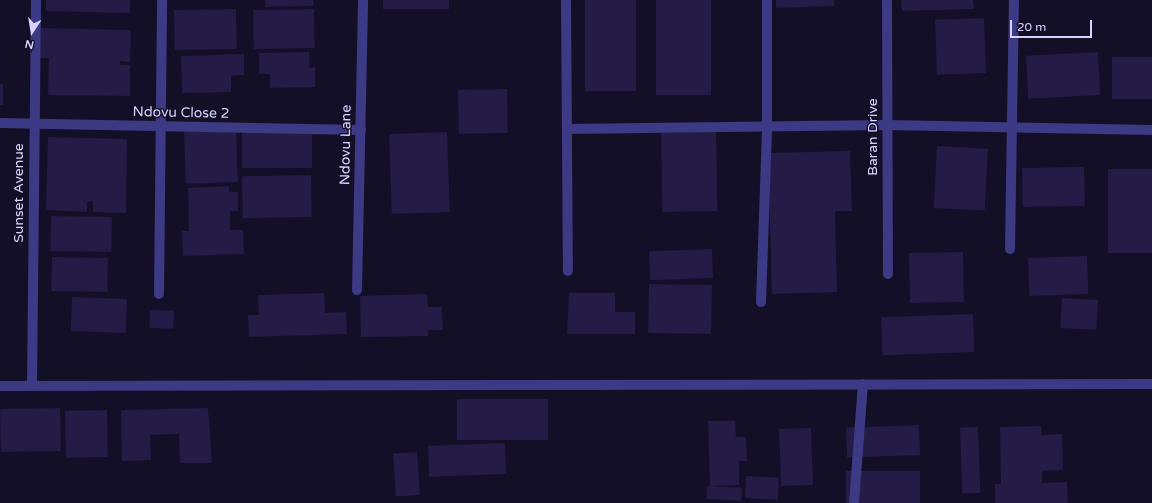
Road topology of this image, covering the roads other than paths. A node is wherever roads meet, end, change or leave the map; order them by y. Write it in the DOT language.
graph roads {
  1 [pos="36,0"];
  2 [pos="162,0"];
  3 [pos="363,0"];
  4 [pos="566,0"];
  5 [pos="767,0"];
  6 [pos="887,0"];
  7 [pos="1014,0"];
  8 [pos="0,123"];
  9 [pos="34,124"];
  10 [pos="887,125"];
  11 [pos="162,127"];
  12 [pos="767,127"];
  13 [pos="1013,128"];
  14 [pos="567,129"];
  15 [pos="361,130"];
  16 [pos="1152,130"];
  17 [pos="1010,249"];
  18 [pos="568,271"];
  19 [pos="888,274"];
  20 [pos="356,290"];
  21 [pos="159,294"];
  22 [pos="761,302"];
  23 [pos="863,384"];
  24 [pos="1152,384"];
  25 [pos="0,386"];
  26 [pos="32,386"];
  27 [pos="854,503"];
  1 -- 9 [label="street, Sunset Avenue"];
  2 -- 11 [label="street"];
  3 -- 15 [label="street, Ndovu Lane"];
  4 -- 14 [label="street"];
  5 -- 12 [label="street"];
  6 -- 10 [label="street, Baran Drive"];
  7 -- 13 [label="street"];
  8 -- 9 [label="street, Ndovu Close 2"];
  9 -- 11 [label="street, Ndovu Close 2"];
  9 -- 26 [label="street, Sunset Avenue"];
  10 -- 12 [label="street"];
  10 -- 13 [label="street"];
  10 -- 19 [label="street, Baran Drive"];
  11 -- 15 [label="street, Ndovu Close 2"];
  11 -- 21 [label="street"];
  12 -- 14 [label="street"];
  12 -- 22 [label="street"];
  13 -- 16 [label="street"];
  13 -- 17 [label="street"];
  14 -- 18 [label="street"];
  15 -- 20 [label="street, Ndovu Lane"];
  23 -- 24 [label="street"];
  23 -- 26 [label="street"];
  23 -- 27 [label="street"];
  25 -- 26 [label="street"];
}
